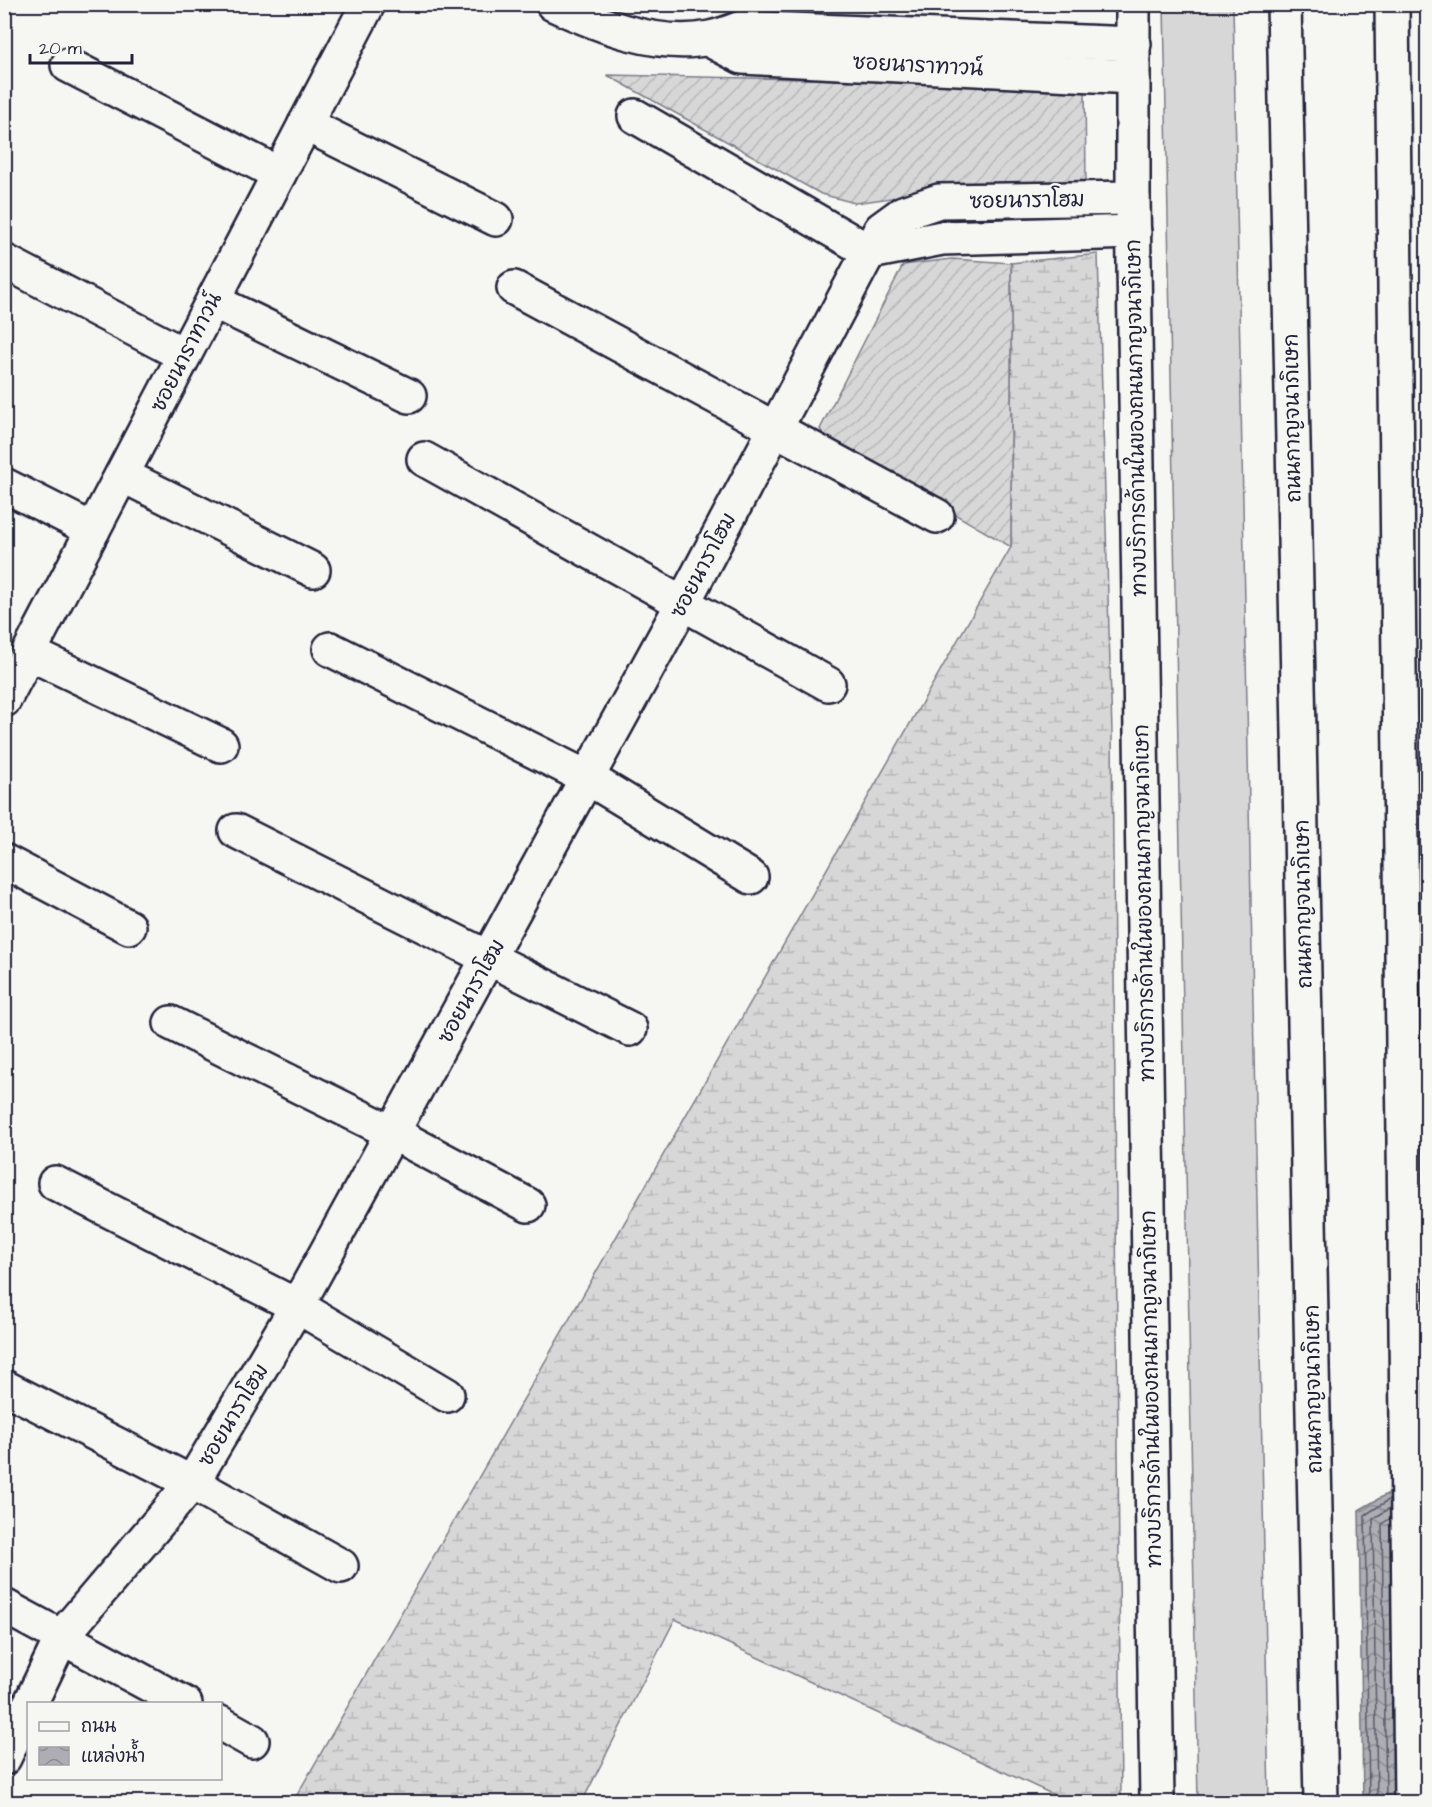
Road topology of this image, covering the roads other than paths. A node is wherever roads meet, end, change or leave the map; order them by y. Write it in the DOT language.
graph roads {
  1 [pos="368,4"];
  2 [pos="553,4"];
  3 [pos="1133,4"];
  4 [pos="1284,4"];
  5 [pos="1392,4"];
  6 [pos="708,39"];
  7 [pos="1134,44"];
  8 [pos="68,65"];
  9 [pos="1133,77"];
  10 [pos="635,116"];
  11 [pos="305,124"];
  12 [pos="279,174"];
  13 [pos="1132,198"];
  14 [pos="496,219"];
  15 [pos="1134,232"];
  16 [pos="870,252"];
  17 [pos="4,261"];
  18 [pos="514,288"];
  19 [pos="213,301"];
  20 [pos="184,355"];
  21 [pos="409,396"];
  22 [pos="776,429"];
  23 [pos="424,459"];
  24 [pos="122,475"];
  25 [pos="4,485"];
  26 [pos="937,516"];
  27 [pos="93,530"];
  28 [pos="313,570"];
  29 [pos="683,603"];
  30 [pos="330,649"];
  31 [pos="29,653"];
  32 [pos="828,684"];
  33 [pos="4,700"];
  34 [pos="221,745"];
  35 [pos="588,778"];
  36 [pos="236,831"];
  37 [pos="4,861"];
  38 [pos="751,878"];
  39 [pos="129,927"];
  40 [pos="490,958"];
  41 [pos="171,1023"];
  42 [pos="630,1029"];
  43 [pos="393,1133"];
  44 [pos="55,1183"];
  45 [pos="528,1205"];
  46 [pos="297,1306"];
  47 [pos="4,1387"];
  48 [pos="447,1395"];
  49 [pos="192,1483"];
  50 [pos="341,1566"];
  51 [pos="4,1606"];
  52 [pos="63,1635"];
  53 [pos="31,1702"];
  54 [pos="181,1702"];
  55 [pos="27,1710"];
  56 [pos="222,1724"];
  57 [pos="252,1741"];
  58 [pos="4,1758"];
  59 [pos="1157,1803"];
  60 [pos="1321,1803"];
  61 [pos="1411,1803"];
  1 -- 11 [label="main road, ซอยนาราทาวน์"];
  2 -- 6 [label="main road, ซอยนาราทาวน์"];
  3 -- 7 [label="main road, ทางบริการด้านในของถนนกาญจนาภิเษก"];
  4 -- 60 [label="main road, ถนนกาญจนาภิเษก"];
  5 -- 61 [label="main road"];
  6 -- 7 [label="main road, ซอยนาราทาวน์"];
  6 -- 9 [label="main road, ซอยนาราทาวน์"];
  7 -- 9 [label="main road, ทางบริการด้านในของถนนกาญจนาภิเษก"];
  8 -- 12 [label="main road"];
  9 -- 13 [label="main road, ทางบริการด้านในของถนนกาญจนาภิเษก"];
  10 -- 16 [label="main road"];
  11 -- 12 [label="main road, ซอยนาราทาวน์"];
  11 -- 14 [label="main road"];
  12 -- 19 [label="main road, ซอยนาราทาวน์"];
  13 -- 15 [label="main road, ทางบริการด้านในของถนนกาญจนาภิเษก"];
  13 -- 16 [label="main road, ซอยนาราโฮม"];
  15 -- 16 [label="main road, ซอยนาราโฮม"];
  15 -- 59 [label="main road, ทางบริการด้านในของถนนกาญจนาภิเษก"];
  16 -- 22 [label="main road, ซอยนาราโฮม"];
  17 -- 20 [label="main road"];
  18 -- 22 [label="main road"];
  19 -- 20 [label="main road, ซอยนาราทาวน์"];
  19 -- 21 [label="main road"];
  20 -- 24 [label="main road, ซอยนาราทาวน์"];
  22 -- 26 [label="main road"];
  22 -- 29 [label="main road, ซอยนาราโฮม"];
  23 -- 29 [label="main road"];
  24 -- 27 [label="main road, ซอยนาราทาวน์"];
  24 -- 28 [label="main road"];
  25 -- 27 [label="main road"];
  27 -- 31 [label="main road, ซอยนาราทาวน์"];
  29 -- 32 [label="main road"];
  29 -- 35 [label="main road, ซอยนาราโฮม"];
  30 -- 35 [label="main road"];
  31 -- 33 [label="main road, ซอยนาราทาวน์"];
  31 -- 34 [label="main road"];
  35 -- 38 [label="main road"];
  35 -- 40 [label="main road, ซอยนาราโฮม"];
  36 -- 40 [label="main road"];
  37 -- 39 [label="main road"];
  40 -- 42 [label="main road"];
  40 -- 43 [label="main road, ซอยนาราโฮม"];
  41 -- 43 [label="main road"];
  43 -- 45 [label="main road"];
  43 -- 46 [label="main road, ซอยนาราโฮม"];
  44 -- 46 [label="main road"];
  46 -- 48 [label="main road"];
  46 -- 49 [label="main road, ซอยนาราโฮม"];
  47 -- 49 [label="main road"];
  49 -- 50 [label="main road"];
  49 -- 52 [label="main road, ซอยนาราโฮม"];
  51 -- 52 [label="main road"];
  52 -- 53 [label="main road, ซอยนาราโฮม"];
  52 -- 54 [label="main road"];
  55 -- 58 [label="main road, ซอยนาราโฮม"];
  56 -- 57 [label="main road"];
}
